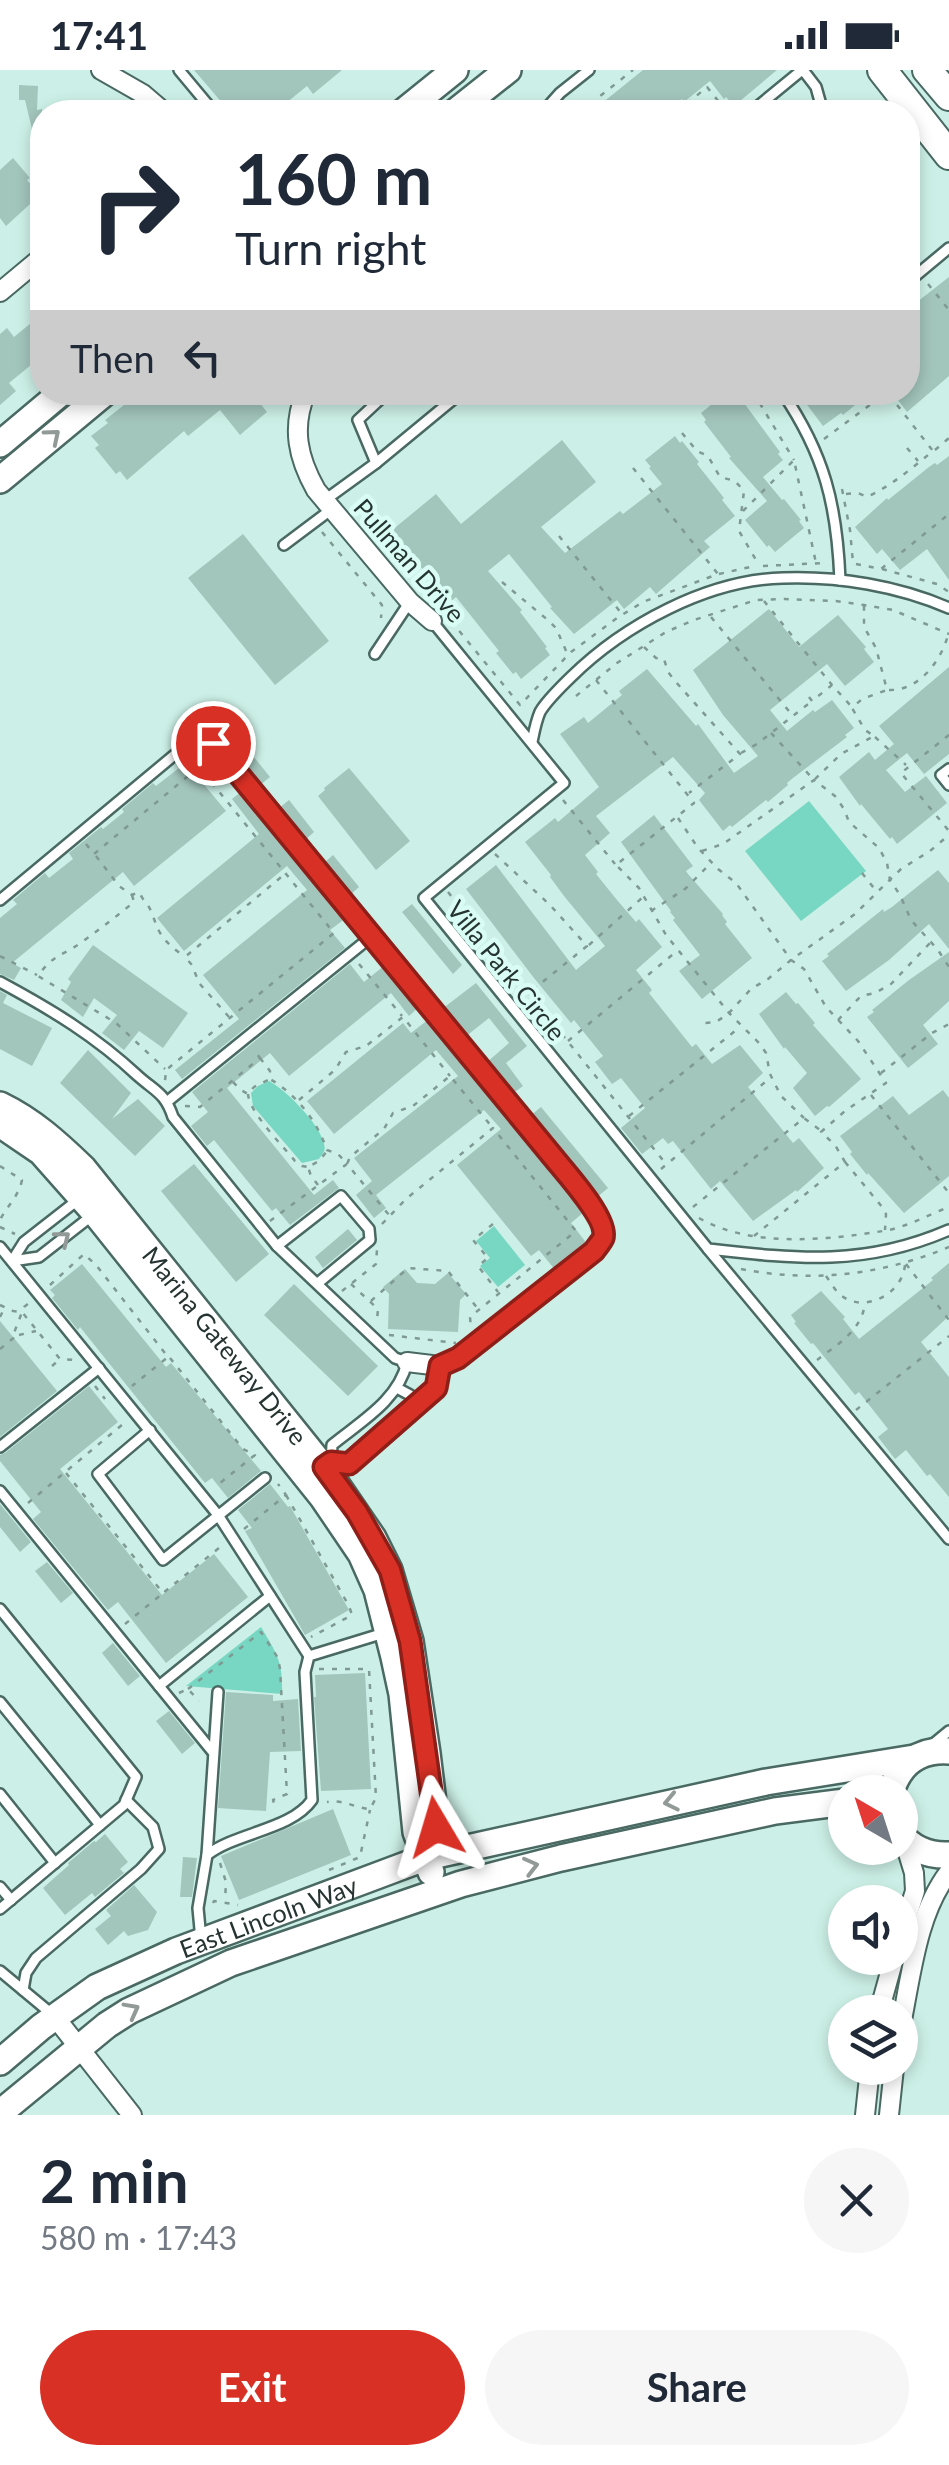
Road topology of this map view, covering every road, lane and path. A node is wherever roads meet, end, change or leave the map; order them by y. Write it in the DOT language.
graph roads {
  1 [pos="101,70"];
  2 [pos="179,70"];
  3 [pos="455,70"];
  4 [pos="508,70"];
  5 [pos="589,70"];
  6 [pos="633,70"];
  7 [pos="802,70"];
  8 [pos="882,70"];
  9 [pos="927,70"];
  10 [pos="125,74"];
  11 [pos="949,96"];
  12 [pos="150,100"];
  13 [pos="204,100"];
  14 [pos="418,100"];
  15 [pos="470,100"];
  16 [pos="553,100"];
  17 [pos="596,100"];
  18 [pos="692,100"];
  19 [pos="717,100"];
  20 [pos="766,100"];
  21 [pos="820,100"];
  22 [pos="906,100"];
  23 [pos="920,106"];
  24 [pos="920,117"];
  25 [pos="949,126"];
  26 [pos="949,154"];
  27 [pos="949,248"];
  28 [pos="30,265"];
  29 [pos="920,272"];
  30 [pos="4,281"];
  31 [pos="926,281"];
  32 [pos="949,310"];
  33 [pos="46,405"];
  34 [pos="90,405"];
  35 [pos="302,405"];
  36 [pos="374,405"];
  37 [pos="446,405"];
  38 [pos="761,405"];
  39 [pos="791,405"];
  40 [pos="869,405"];
  41 [pos="896,405"];
  42 [pos="682,433"];
  43 [pos="949,438"];
  44 [pos="823,440"];
  45 [pos="0,444"];
  46 [pos="907,448"];
  47 [pos="933,452"];
  48 [pos="794,460"];
  49 [pos="920,462"];
  50 [pos="376,463"];
  51 [pos="633,468"];
  52 [pos="0,480"];
  53 [pos="844,495"];
  54 [pos="329,505"];
  55 [pos="743,511"];
  56 [pos="949,514"];
  57 [pos="314,522"];
  58 [pos="559,536"];
  59 [pos="284,545"];
  60 [pos="816,563"];
  61 [pos="854,563"];
  62 [pos="760,566"];
  63 [pos="881,569"];
  64 [pos="840,580"];
  65 [pos="502,582"];
  66 [pos="949,592"];
  67 [pos="763,600"];
  68 [pos="410,602"];
  69 [pos="864,605"];
  70 [pos="949,608"];
  71 [pos="622,615"];
  72 [pos="710,616"];
  73 [pos="381,618"];
  74 [pos="439,618"];
  75 [pos="949,634"];
  76 [pos="642,646"];
  77 [pos="375,654"];
  78 [pos="568,655"];
  79 [pos="596,680"];
  80 [pos="832,685"];
  81 [pos="887,690"];
  82 [pos="576,696"];
  83 [pos="852,708"];
  84 [pos="792,716"];
  85 [pos="771,733"];
  86 [pos="949,735"];
  87 [pos="874,736"];
  88 [pos="532,742"];
  89 [pos="740,754"];
  90 [pos="908,767"];
  91 [pos="949,769"];
  92 [pos="814,780"];
  93 [pos="949,785"];
  94 [pos="688,794"];
  95 [pos="562,799"];
  96 [pos="677,817"];
  97 [pos="949,833"];
  98 [pos="78,835"];
  99 [pos="942,841"];
  100 [pos="949,850"];
  101 [pos="702,852"];
  102 [pos="494,853"];
  103 [pos="94,854"];
  104 [pos="712,862"];
  105 [pos="616,866"];
  106 [pos="286,873"];
  107 [pos="862,874"];
  108 [pos="890,880"];
  109 [pos="447,892"];
  110 [pos="878,893"];
  111 [pos="132,895"];
  112 [pos="644,896"];
  113 [pos="143,899"];
  114 [pos="0,900"];
  115 [pos="134,902"];
  116 [pos="651,911"];
  117 [pos="372,936"];
  118 [pos="931,942"];
  119 [pos="588,946"];
  120 [pos="679,950"];
  121 [pos="350,953"];
  122 [pos="0,956"];
  123 [pos="185,957"];
  124 [pos="791,960"];
  125 [pos="949,967"];
  126 [pos="38,976"];
  127 [pos="0,982"];
  128 [pos="529,993"];
  129 [pos="730,1013"];
  130 [pos="230,1018"];
  131 [pos="402,1018"];
  132 [pos="837,1021"];
  133 [pos="706,1023"];
  134 [pos="947,1025"];
  135 [pos="741,1026"];
  136 [pos="949,1032"];
  137 [pos="245,1039"];
  138 [pos="568,1041"];
  139 [pos="260,1058"];
  140 [pos="166,1070"];
  141 [pos="880,1074"];
  142 [pos="450,1076"];
  143 [pos="772,1077"];
  144 [pos="270,1079"];
  145 [pos="232,1080"];
  146 [pos="248,1094"];
  147 [pos="870,1094"];
  148 [pos="167,1101"];
  149 [pos="298,1102"];
  150 [pos="0,1105"];
  151 [pos="628,1116"];
  152 [pos="804,1118"];
  153 [pos="0,1124"];
  154 [pos="493,1128"];
  155 [pos="822,1132"];
  156 [pos="327,1150"];
  157 [pos="845,1162"];
  158 [pos="0,1166"];
  159 [pos="308,1167"];
  160 [pos="318,1185"];
  161 [pos="949,1193"];
  162 [pos="95,1199"];
  163 [pos="949,1207"];
  164 [pos="688,1211"];
  165 [pos="699,1218"];
  166 [pos="0,1220"];
  167 [pos="492,1224"];
  168 [pos="379,1226"];
  169 [pos="949,1230"];
  170 [pos="886,1231"];
  171 [pos="754,1236"];
  172 [pos="378,1245"];
  173 [pos="278,1246"];
  174 [pos="0,1247"];
  175 [pos="708,1249"];
  176 [pos="12,1261"];
  177 [pos="826,1276"];
  178 [pos="318,1284"];
  179 [pos="352,1284"];
  180 [pos="499,1293"];
  181 [pos="40,1294"];
  182 [pos="333,1298"];
  183 [pos="370,1302"];
  184 [pos="866,1302"];
  185 [pos="2,1306"];
  186 [pos="479,1310"];
  187 [pos="22,1312"];
  188 [pos="462,1315"];
  189 [pos="0,1316"];
  190 [pos="472,1316"];
  191 [pos="949,1320"];
  192 [pos="376,1326"];
  193 [pos="37,1331"];
  194 [pos="471,1332"];
  195 [pos="453,1333"];
  196 [pos="385,1334"];
  197 [pos="16,1336"];
  198 [pos="949,1336"];
  199 [pos="452,1342"];
  200 [pos="460,1343"];
  201 [pos="0,1349"];
  202 [pos="168,1357"];
  203 [pos="60,1359"];
  204 [pos="407,1362"];
  205 [pos="813,1364"];
  206 [pos="52,1366"];
  207 [pos="440,1366"];
  208 [pos="100,1368"];
  209 [pos="88,1377"];
  210 [pos="130,1388"];
  211 [pos="397,1388"];
  212 [pos="110,1404"];
  213 [pos="419,1405"];
  214 [pos="372,1412"];
  215 [pos="852,1412"];
  216 [pos="122,1419"];
  217 [pos="150,1430"];
  218 [pos="388,1431"];
  219 [pos="0,1447"];
  220 [pos="321,1469"];
  221 [pos="264,1478"];
  222 [pos="276,1482"];
  223 [pos="0,1490"];
  224 [pos="286,1495"];
  225 [pos="203,1497"];
  226 [pos="24,1506"];
  227 [pos="218,1515"];
  228 [pos="244,1529"];
  229 [pos="949,1539"];
  230 [pos="163,1593"];
  231 [pos="270,1596"];
  232 [pos="0,1609"];
  233 [pos="121,1628"];
  234 [pos="397,1629"];
  235 [pos="311,1637"];
  236 [pos="309,1656"];
  237 [pos="317,1670"];
  238 [pos="159,1686"];
  239 [pos="188,1689"];
  240 [pos="218,1692"];
  241 [pos="177,1694"];
  242 [pos="199,1701"];
  243 [pos="0,1702"];
  244 [pos="949,1731"];
  245 [pos="949,1751"];
  246 [pos="212,1752"];
  247 [pos="918,1756"];
  248 [pos="898,1775"];
  249 [pos="286,1779"];
  250 [pos="279,1780"];
  251 [pos="0,1794"];
  252 [pos="126,1800"];
  253 [pos="312,1802"];
  254 [pos="828,1804"];
  255 [pos="370,1809"];
  256 [pos="276,1812"];
  257 [pos="100,1825"];
  258 [pos="918,1849"];
  259 [pos="207,1855"];
  260 [pos="949,1855"];
  261 [pos="426,1857"];
  262 [pos="56,1863"];
  263 [pos="220,1863"];
  264 [pos="325,1872"];
  265 [pos="949,1872"];
  266 [pos="0,1887"];
  267 [pos="437,1891"];
  268 [pos="11,1900"];
  269 [pos="225,1902"];
  270 [pos="241,1905"];
  271 [pos="0,1910"];
  272 [pos="212,1911"];
  273 [pos="201,1941"];
  274 [pos="0,1971"];
  275 [pos="23,1990"];
  276 [pos="908,1995"];
  277 [pos="55,2017"];
  278 [pos="78,2046"];
  279 [pos="0,2062"];
  280 [pos="868,2085"];
  281 [pos="892,2085"];
  282 [pos="0,2113"];
  283 [pos="132,2115"];
  284 [pos="865,2115"];
  285 [pos="889,2115"];
  1 -- 10 [label="street"];
  2 -- 13 [label="lane"];
  3 -- 14 [label="street"];
  4 -- 15 [label="street"];
  5 -- 16 [label="lane"];
  6 -- 17 [label="path"];
  7 -- 20 [label="lane"];
  7 -- 21 [label="lane"];
  8 -- 22 [label="main road"];
  9 -- 11 [label="main road"];
  10 -- 12 [label="street"];
  18 -- 19 [label="path"];
  23 -- 25 [label="main road"];
  24 -- 26 [label="main road"];
  27 -- 29 [label="lane"];
  28 -- 30 [label="street"];
  31 -- 32 [label="path"];
  33 -- 45 [label="street"];
  52 -- 34 [label="street, one-way"];
  35 -- 54 [label="street, Pullman Drive"];
  36 -- 50 [label="lane"];
  37 -- 50 [label="lane"];
  38 -- 48 [label="path"];
  39 -- 64 [label="lane"];
  40 -- 44 [label="path"];
  41 -- 47 [label="path"];
  42 -- 55 [label="path"];
  43 -- 47 [label="path"];
  46 -- 49 [label="path"];
  47 -- 49 [label="path"];
  48 -- 55 [label="path"];
  48 -- 60 [label="path"];
  49 -- 53 [label="path"];
  50 -- 54 [label="lane"];
  51 -- 71 [label="path"];
  54 -- 57 [label="lane"];
  54 -- 68 [label="street, Pullman Drive"];
  55 -- 62 [label="path"];
  56 -- 63 [label="path"];
  57 -- 59 [label="lane"];
  57 -- 73 [label="path"];
  58 -- 71 [label="path"];
  61 -- 63 [label="path"];
  63 -- 66 [label="path"];
  64 -- 70 [label="lane"];
  64 -- 88 [label="lane"];
  65 -- 78 [label="path"];
  67 -- 69 [label="path"];
  67 -- 72 [label="path"];
  67 -- 80 [label="path"];
  68 -- 74 [label="street, Pullman Drive"];
  68 -- 77 [label="lane"];
  69 -- 75 [label="path"];
  69 -- 81 [label="path"];
  71 -- 78 [label="path"];
  72 -- 76 [label="path"];
  72 -- 84 [label="path"];
  74 -- 78 [label="path"];
  74 -- 88 [label="lane, Pullman Drive"];
  75 -- 81 [label="path"];
  76 -- 79 [label="path"];
  76 -- 89 [label="path"];
  79 -- 82 [label="path"];
  79 -- 94 [label="path"];
  80 -- 83 [label="path"];
  80 -- 84 [label="path"];
  81 -- 83 [label="path"];
  83 -- 87 [label="path"];
  84 -- 85 [label="path"];
  85 -- 89 [label="path"];
  85 -- 92 [label="path"];
  86 -- 90 [label="path"];
  87 -- 90 [label="path"];
  87 -- 92 [label="path"];
  88 -- 175 [label="lane, Villa Park Circle"];
  89 -- 94 [label="path"];
  90 -- 97 [label="path"];
  91 -- 93 [label="lane"];
  92 -- 101 [label="path"];
  92 -- 108 [label="path"];
  94 -- 96 [label="path"];
  95 -- 105 [label="path"];
  96 -- 101 [label="path"];
  96 -- 105 [label="path"];
  97 -- 99 [label="path"];
  98 -- 103 [label="path"];
  98 -- 114 [label="lane"];
  98 -- 117 [label="lane"];
  99 -- 100 [label="path"];
  99 -- 108 [label="path"];
  101 -- 104 [label="path"];
  102 -- 119 [label="path"];
  103 -- 106 [label="path"];
  103 -- 111 [label="path"];
  104 -- 116 [label="path"];
  104 -- 124 [label="path"];
  105 -- 112 [label="path"];
  106 -- 123 [label="path"];
  106 -- 130 [label="path"];
  107 -- 110 [label="path"];
  108 -- 110 [label="path"];
  108 -- 118 [label="path"];
  109 -- 128 [label="path"];
  110 -- 124 [label="path"];
  111 -- 113 [label="path"];
  111 -- 115 [label="path"];
  112 -- 116 [label="path"];
  112 -- 119 [label="path"];
  113 -- 115 [label="path"];
  113 -- 123 [label="path"];
  115 -- 126 [label="path"];
  116 -- 120 [label="path"];
  117 -- 121 [label="lane"];
  117 -- 207 [label="lane"];
  118 -- 125 [label="path"];
  118 -- 132 [label="path"];
  119 -- 128 [label="path"];
  120 -- 129 [label="path"];
  120 -- 138 [label="path"];
  121 -- 131 [label="path"];
  121 -- 137 [label="lane"];
  122 -- 126 [label="path"];
  123 -- 130 [label="path"];
  124 -- 129 [label="path"];
  124 -- 132 [label="path"];
  126 -- 140 [label="path"];
  127 -- 148 [label="lane"];
  128 -- 138 [label="path"];
  129 -- 133 [label="path"];
  129 -- 135 [label="path"];
  130 -- 140 [label="path"];
  131 -- 142 [label="path"];
  131 -- 149 [label="path"];
  132 -- 141 [label="path"];
  134 -- 136 [label="path"];
  134 -- 141 [label="path"];
  135 -- 143 [label="path"];
  135 -- 151 [label="path"];
  137 -- 139 [label="path"];
  137 -- 148 [label="lane"];
  138 -- 151 [label="path"];
  139 -- 144 [label="path"];
  139 -- 145 [label="path"];
  140 -- 148 [label="path"];
  141 -- 147 [label="path"];
  142 -- 154 [label="path"];
  142 -- 156 [label="path"];
  143 -- 151 [label="path"];
  143 -- 152 [label="path"];
  144 -- 146 [label="path"];
  144 -- 149 [label="path"];
  145 -- 146 [label="path"];
  145 -- 148 [label="path"];
  146 -- 159 [label="path"];
  147 -- 155 [label="path"];
  147 -- 161 [label="path"];
  148 -- 173 [label="lane"];
  149 -- 156 [label="path"];
  150 -- 162 [label="street, Marina Gateway Drive"];
  152 -- 155 [label="path"];
  152 -- 164 [label="path"];
  153 -- 162 [label="street, Marina Gateway Drive"];
  154 -- 168 [label="path"];
  154 -- 180 [label="path"];
  155 -- 157 [label="path"];
  156 -- 159 [label="path"];
  157 -- 170 [label="path"];
  157 -- 171 [label="path"];
  158 -- 166 [label="path"];
  159 -- 160 [label="path"];
  162 -- 176 [label="lane"];
  176 -- 162 [label="lane, one-way"];
  162 -- 220 [label="street, Marina Gateway Drive"];
  163 -- 170 [label="path"];
  165 -- 171 [label="path"];
  167 -- 180 [label="path"];
  169 -- 175 [label="lane"];
  170 -- 171 [label="path"];
  172 -- 179 [label="path"];
  173 -- 178 [label="lane"];
  173 -- 178 [label="lane"];
  174 -- 176 [label="lane"];
  175 -- 229 [label="lane"];
  176 -- 181 [label="lane"];
  177 -- 184 [label="path"];
  178 -- 182 [label="lane"];
  179 -- 182 [label="path"];
  179 -- 183 [label="path"];
  180 -- 186 [label="path"];
  181 -- 202 [label="path"];
  181 -- 208 [label="lane"];
  182 -- 204 [label="lane"];
  183 -- 186 [label="path"];
  183 -- 192 [label="path"];
  184 -- 191 [label="path"];
  184 -- 205 [label="path"];
  185 -- 187 [label="path"];
  185 -- 189 [label="path"];
  186 -- 190 [label="path"];
  187 -- 193 [label="path"];
  187 -- 197 [label="path"];
  188 -- 190 [label="path"];
  190 -- 194 [label="path"];
  193 -- 197 [label="path"];
  193 -- 203 [label="path"];
  195 -- 199 [label="path"];
  196 -- 199 [label="path"];
  197 -- 201 [label="path"];
  198 -- 215 [label="path"];
  199 -- 200 [label="path"];
  202 -- 210 [label="path"];
  202 -- 225 [label="path"];
  203 -- 206 [label="path"];
  203 -- 209 [label="path"];
  204 -- 207 [label="street"];
  204 -- 211 [label="lane"];
  207 -- 213 [label="lane"];
  208 -- 209 [label="lane"];
  208 -- 217 [label="lane"];
  209 -- 212 [label="path"];
  209 -- 219 [label="lane"];
  211 -- 213 [label="lane"];
  211 -- 214 [label="lane"];
  213 -- 218 [label="lane"];
  214 -- 218 [label="lane"];
  214 -- 220 [label="lane"];
  216 -- 226 [label="path"];
  217 -- 225 [label="lane"];
  217 -- 227 [label="lane"];
  218 -- 220 [label="lane"];
  220 -- 234 [label="street, Marina Gateway Drive"];
  221 -- 227 [label="lane"];
  222 -- 224 [label="path"];
  223 -- 238 [label="lane"];
  224 -- 228 [label="path"];
  224 -- 235 [label="path"];
  225 -- 227 [label="lane"];
  227 -- 231 [label="lane"];
  230 -- 233 [label="path"];
  231 -- 236 [label="lane"];
  231 -- 238 [label="lane"];
  232 -- 252 [label="lane"];
  234 -- 236 [label="lane"];
  234 -- 261 [label="street, Marina Gateway Drive"];
  236 -- 253 [label="lane"];
  237 -- 255 [label="path"];
  238 -- 246 [label="lane"];
  239 -- 241 [label="path"];
  239 -- 242 [label="path"];
  239 -- 249 [label="path"];
  240 -- 246 [label="lane"];
  243 -- 257 [label="lane"];
  244 -- 247 [label="lane"];
  245 -- 247 [label="street, East Lincoln Way"];
  246 -- 259 [label="lane"];
  247 -- 248 [label="street"];
  247 -- 261 [label="street, East Lincoln Way, one-way"];
  249 -- 250 [label="path"];
  249 -- 256 [label="path"];
  251 -- 262 [label="lane"];
  252 -- 257 [label="lane"];
  252 -- 275 [label="lane"];
  253 -- 255 [label="path"];
  253 -- 259 [label="lane"];
  267 -- 254 [label="street, East Lincoln Way, one-way"];
  255 -- 264 [label="path"];
  257 -- 262 [label="lane"];
  258 -- 260 [label="street"];
  259 -- 273 [label="lane"];
  261 -- 267 [label="street, Marina Gateway Drive"];
  261 -- 273 [label="street, East Lincoln Way"];
  262 -- 268 [label="lane"];
  263 -- 269 [label="path"];
  265 -- 276 [label="street"];
  266 -- 268 [label="lane"];
  278 -- 267 [label="street, East Lincoln Way, one-way"];
  268 -- 271 [label="lane"];
  269 -- 270 [label="path"];
  269 -- 272 [label="path"];
  273 -- 277 [label="street, East Lincoln Way"];
  274 -- 275 [label="lane"];
  275 -- 277 [label="lane"];
  277 -- 278 [label="street"];
  277 -- 279 [label="street, East Lincoln Way"];
  278 -- 282 [label="street, East Lincoln Way"];
  278 -- 283 [label="street"];
  280 -- 284 [label="street"];
  281 -- 285 [label="street"];
}
